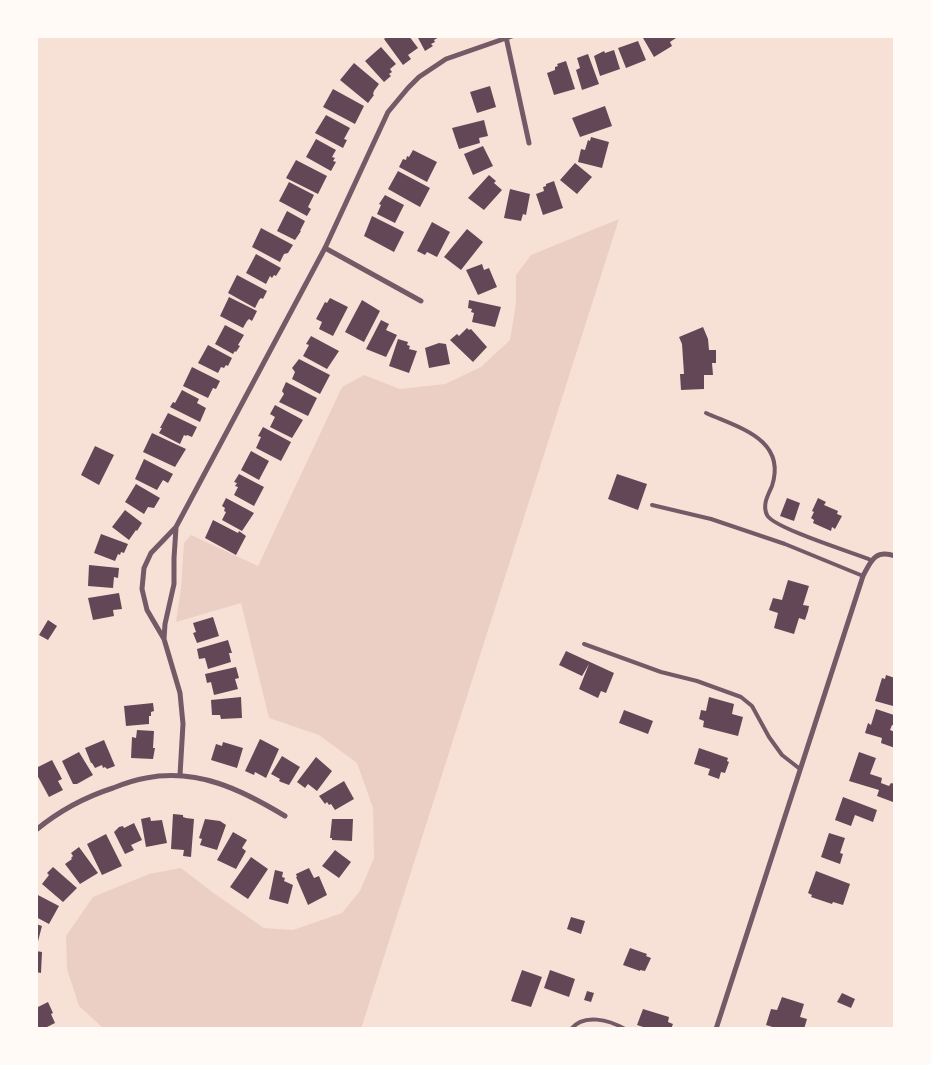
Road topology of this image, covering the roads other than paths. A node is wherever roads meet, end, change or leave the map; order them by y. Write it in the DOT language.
graph roads {
  1 [pos="508,37"];
  2 [pos="529,143"];
  3 [pos="325,248"];
  4 [pos="421,301"];
  5 [pos="706,413"];
  6 [pos="652,505"];
  7 [pos="176,527"];
  8 [pos="895,556"];
  9 [pos="871,560"];
  10 [pos="863,576"];
  11 [pos="164,640"];
  12 [pos="584,644"];
  13 [pos="800,769"];
  14 [pos="180,775"];
  15 [pos="285,816"];
  16 [pos="36,830"];
  17 [pos="571,1029"];
  18 [pos="625,1029"];
  19 [pos="716,1029"];
  1 -- 2 [label="street"];
  1 -- 3 [label="street"];
  3 -- 4 [label="street"];
  3 -- 7 [label="street"];
  5 -- 9 [label="lane"];
  6 -- 10 [label="lane"];
  7 -- 11 [label="street"];
  7 -- 11 [label="street"];
  8 -- 9 [label="street"];
  9 -- 10 [label="street"];
  10 -- 13 [label="street"];
  11 -- 14 [label="street"];
  12 -- 13 [label="lane"];
  13 -- 19 [label="street"];
  14 -- 15 [label="street"];
  14 -- 16 [label="street"];
  17 -- 18 [label="lane"];
}
